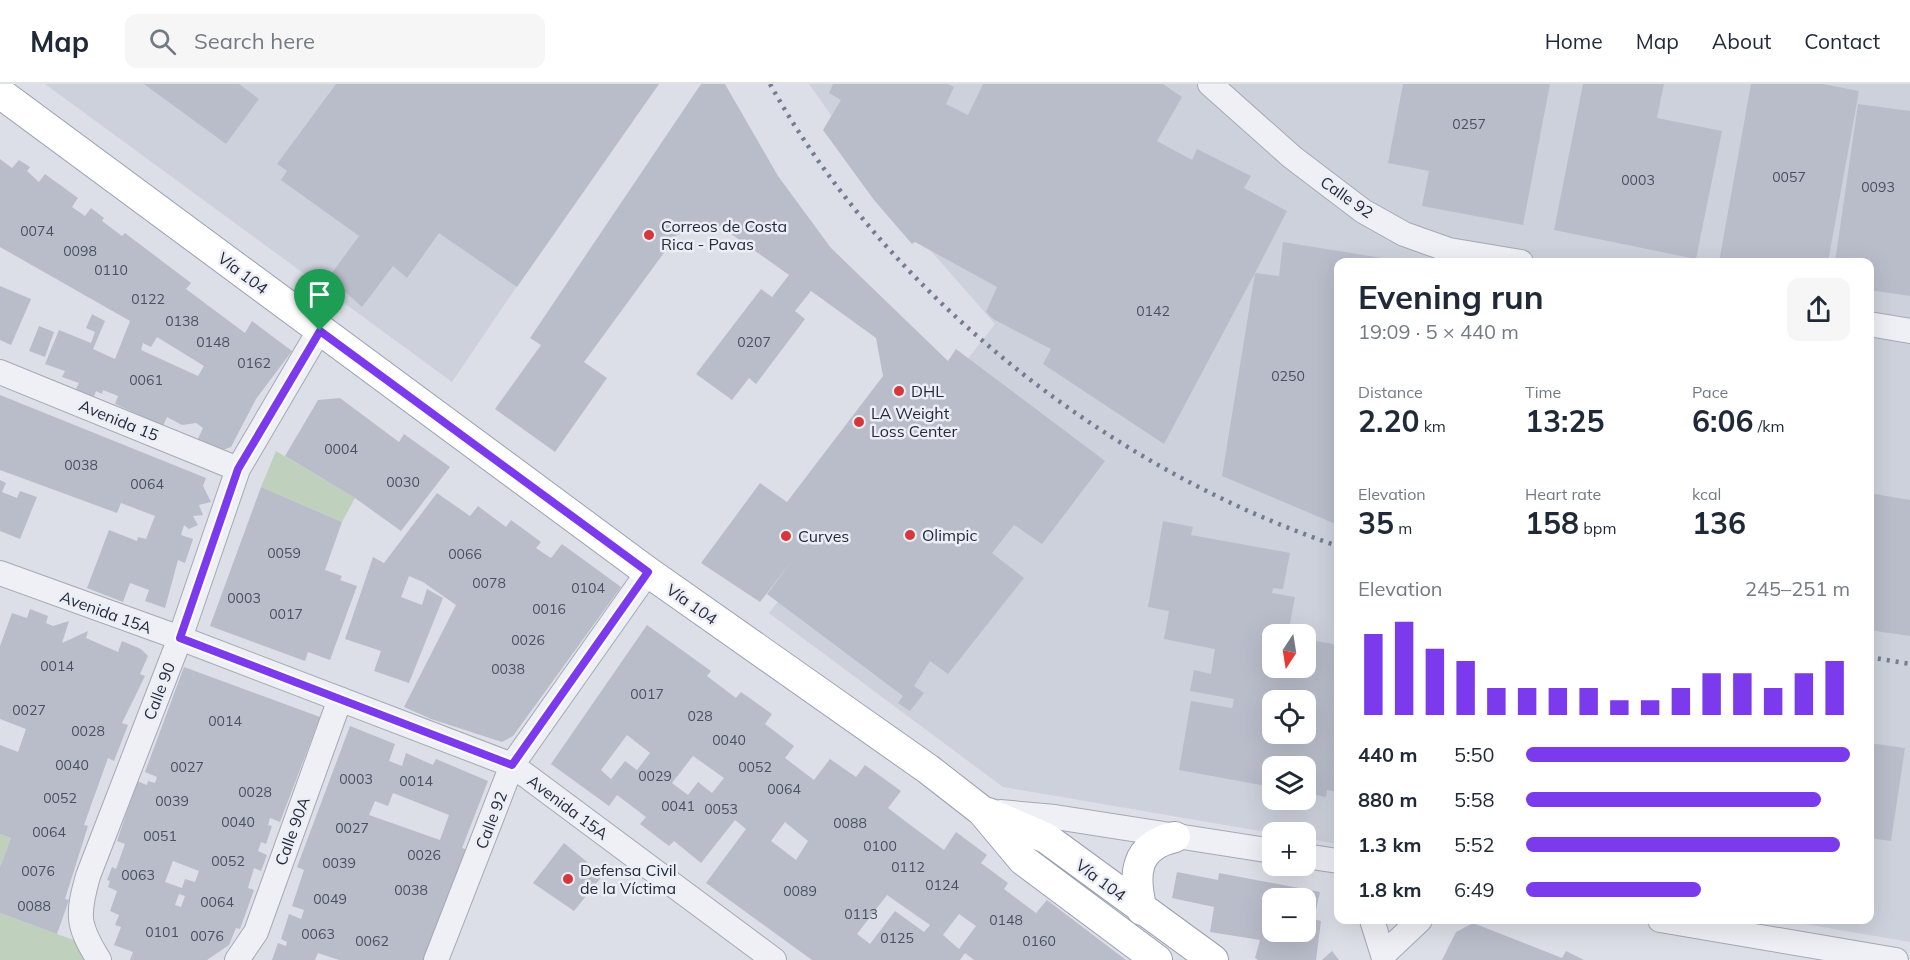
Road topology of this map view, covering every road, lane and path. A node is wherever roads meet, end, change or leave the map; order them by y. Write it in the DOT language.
graph roads {
  1 [pos="1210,84"];
  2 [pos="0,93"];
  3 [pos="1492,258"];
  4 [pos="1874,325"];
  5 [pos="320,331"];
  6 [pos="1910,331"];
  7 [pos="0,372"];
  8 [pos="238,469"];
  9 [pos="648,572"];
  10 [pos="1,577"];
  11 [pos="180,638"];
  12 [pos="340,699"];
  13 [pos="512,765"];
  14 [pos="982,811"];
  15 [pos="1175,837"];
  16 [pos="1262,850"];
  17 [pos="1142,910"];
  18 [pos="1373,924"];
  19 [pos="1389,924"];
  20 [pos="1416,924"];
  21 [pos="1684,924"];
  22 [pos="1382,958"];
  23 [pos="99,960"];
  24 [pos="237,960"];
  25 [pos="436,960"];
  26 [pos="774,960"];
  27 [pos="1157,960"];
  28 [pos="1213,960"];
  29 [pos="1896,960"];
  1 -- 3 [label="street, Calle 92"];
  2 -- 5 [label="main road, Vía 104"];
  4 -- 6 [label="street"];
  5 -- 8 [label="street, Calle 90"];
  5 -- 9 [label="main road, Vía 104"];
  7 -- 8 [label="street, Avenida 15"];
  8 -- 11 [label="street, Calle 90"];
  9 -- 13 [label="street, Calle 92"];
  9 -- 14 [label="main road, Vía 104"];
  10 -- 11 [label="street, Avenida 15A"];
  11 -- 12 [label="street, Avenida 15A"];
  11 -- 23 [label="street, Calle 90"];
  12 -- 13 [label="street, Avenida 15A"];
  12 -- 24 [label="street, Calle 90A"];
  13 -- 25 [label="street, Calle 92"];
  13 -- 26 [label="street, Avenida 15A"];
  14 -- 15 [label="street"];
  14 -- 17 [label="main road, Vía 104"];
  14 -- 27 [label="main road, Vía 104"];
  15 -- 16 [label="street"];
  15 -- 17 [label="main road"];
  17 -- 28 [label="main road, Vía 104"];
  18 -- 22 [label="street"];
  19 -- 22 [label="street"];
  20 -- 22 [label="street"];
  21 -- 29 [label="street"];
}
